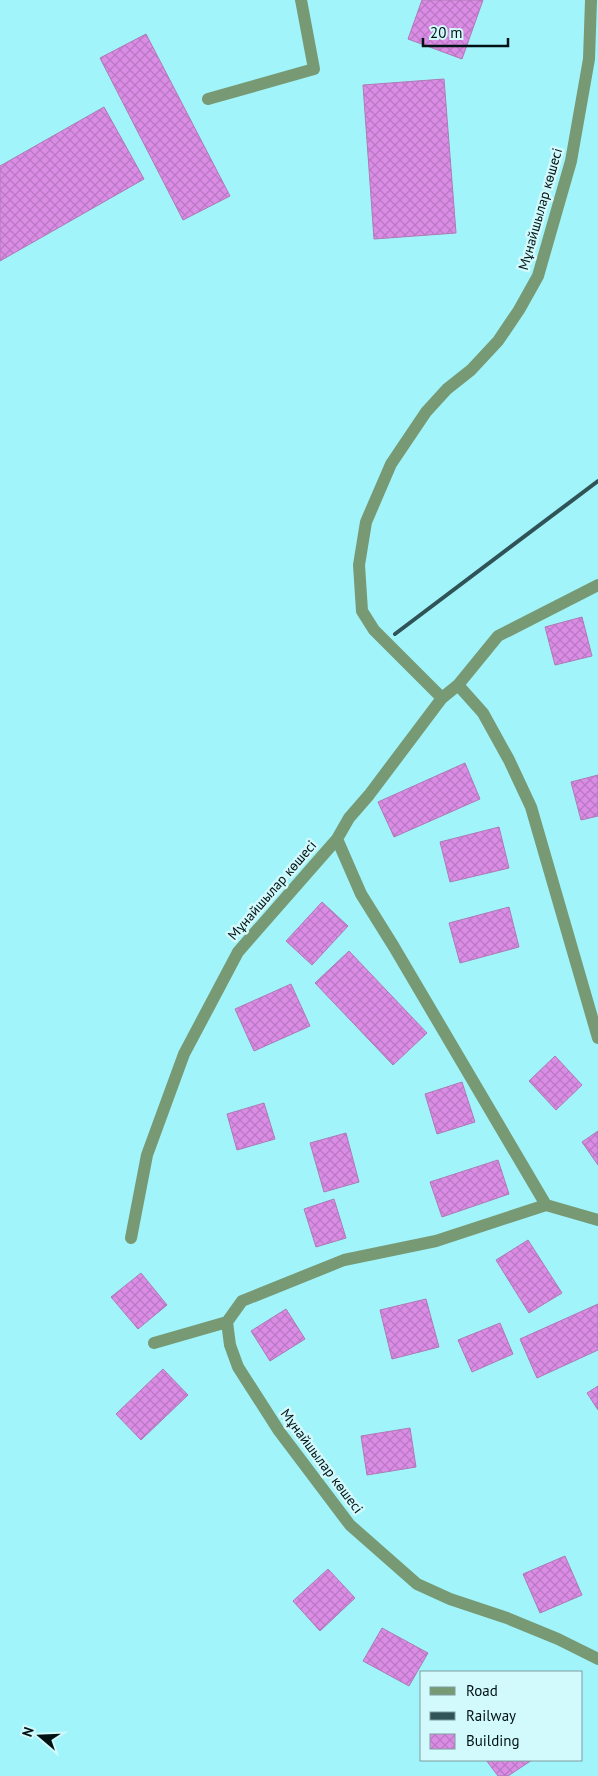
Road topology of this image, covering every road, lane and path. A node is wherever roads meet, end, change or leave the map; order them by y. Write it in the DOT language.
graph roads {
  1 [pos="301,0"];
  2 [pos="591,0"];
  3 [pos="208,99"];
  4 [pos="598,585"];
  5 [pos="458,685"];
  6 [pos="442,698"];
  7 [pos="337,839"];
  8 [pos="598,1038"];
  9 [pos="546,1206"];
  10 [pos="598,1220"];
  11 [pos="131,1238"];
  12 [pos="227,1322"];
  13 [pos="154,1344"];
  14 [pos="598,1658"];
  1 -- 3 [label="street"];
  2 -- 6 [label="street, Мұнайшылар көшесі"];
  4 -- 5 [label="street, Мұнайшылар көшесі"];
  5 -- 6 [label="street, Мұнайшылар көшесі"];
  5 -- 8 [label="street"];
  6 -- 7 [label="street, Мұнайшылар көшесі"];
  7 -- 9 [label="street"];
  7 -- 11 [label="street, Мұнайшылар көшесі"];
  9 -- 10 [label="street"];
  9 -- 12 [label="street"];
  12 -- 13 [label="street"];
  12 -- 14 [label="street, Мұнайшылар көшесі"];
}
